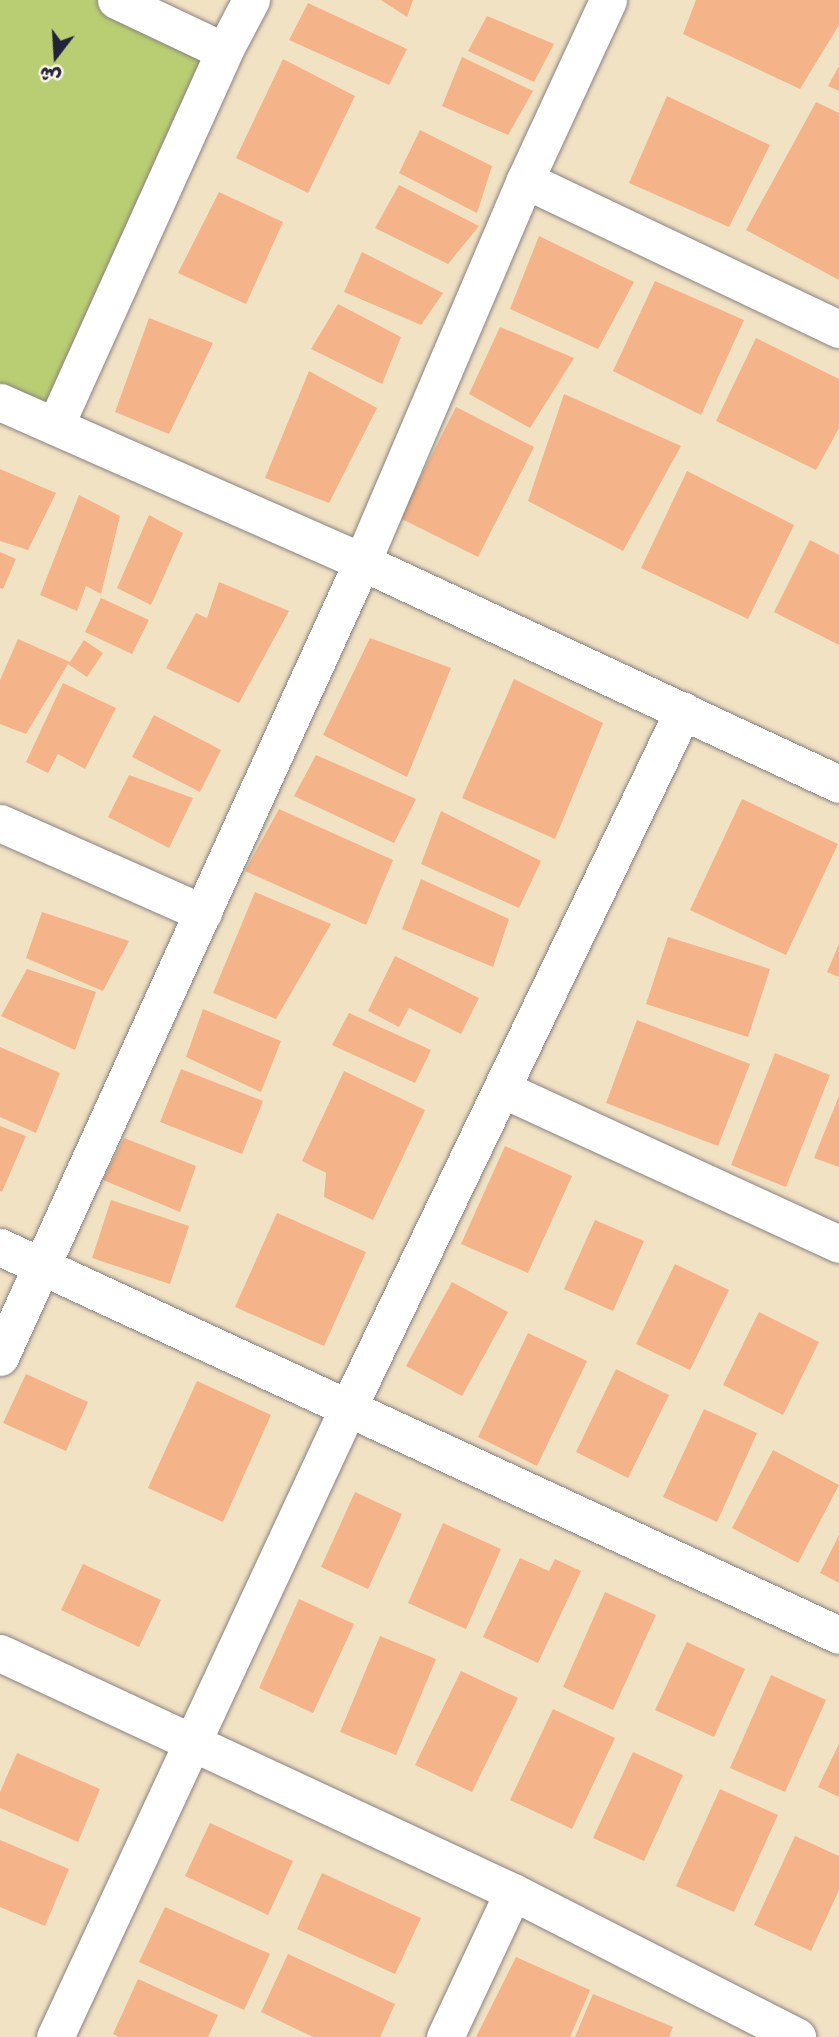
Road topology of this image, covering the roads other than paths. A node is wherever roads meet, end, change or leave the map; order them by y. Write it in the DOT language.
graph roads {
  1 [pos="116,0"];
  2 [pos="251,0"];
  3 [pos="608,0"];
  4 [pos="225,51"];
  5 [pos="525,180"];
  6 [pos="839,329"];
  7 [pos="0,401"];
  8 [pos="55,426"];
  9 [pos="362,562"];
  10 [pos="683,711"];
  11 [pos="839,784"];
  12 [pos="0,822"];
  13 [pos="203,913"];
  14 [pos="502,1089"];
  15 [pos="839,1244"];
  16 [pos="0,1247"];
  17 [pos="43,1267"];
  18 [pos="0,1357"];
  19 [pos="347,1409"];
  20 [pos="839,1634"];
  21 [pos="0,1653"];
  22 [pos="190,1742"];
  23 [pos="513,1892"];
  24 [pos="55,2037"];
  25 [pos="445,2037"];
  26 [pos="797,2037"];
  1 -- 4 [label="street"];
  2 -- 4 [label="street"];
  3 -- 5 [label="street"];
  4 -- 8 [label="street"];
  5 -- 6 [label="street"];
  5 -- 9 [label="street"];
  7 -- 8 [label="street"];
  8 -- 9 [label="street"];
  9 -- 10 [label="street"];
  9 -- 13 [label="street"];
  10 -- 11 [label="street"];
  10 -- 14 [label="street"];
  12 -- 13 [label="street"];
  13 -- 17 [label="street"];
  14 -- 15 [label="street"];
  14 -- 19 [label="street"];
  16 -- 17 [label="street"];
  17 -- 18 [label="street"];
  17 -- 19 [label="street"];
  19 -- 20 [label="street"];
  19 -- 22 [label="street"];
  21 -- 22 [label="street"];
  22 -- 23 [label="street"];
  22 -- 24 [label="street"];
  23 -- 25 [label="street"];
  23 -- 26 [label="street"];
}
